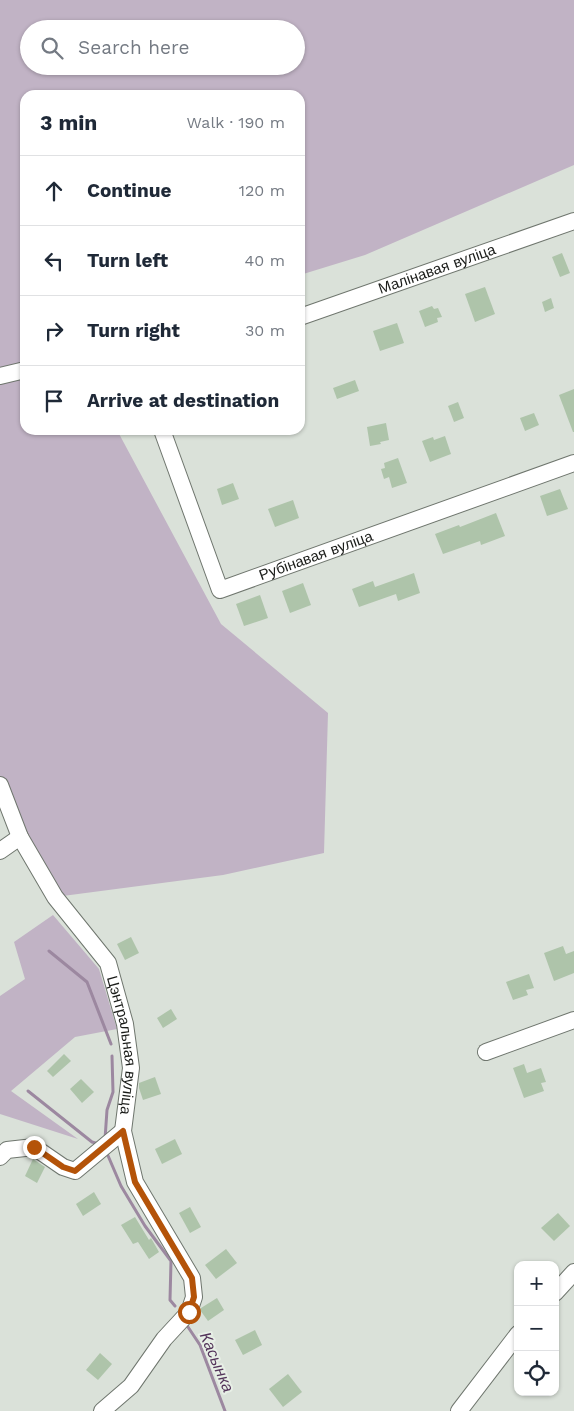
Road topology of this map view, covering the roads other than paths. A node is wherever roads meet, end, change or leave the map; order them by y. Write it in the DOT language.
graph roads {
  1 [pos="574,221"];
  2 [pos="305,315"];
  3 [pos="20,371"];
  4 [pos="0,376"];
  5 [pos="164,435"];
  6 [pos="574,464"];
  7 [pos="0,785"];
  8 [pos="20,837"];
  9 [pos="0,851"];
  10 [pos="574,1020"];
  11 [pos="486,1052"];
  12 [pos="123,1131"];
  13 [pos="0,1157"];
  14 [pos="574,1272"];
  15 [pos="559,1288"];
  16 [pos="514,1339"];
  17 [pos="102,1411"];
  18 [pos="459,1411"];
  1 -- 2 [label="street, Малінавая вуліца"];
  3 -- 4 [label="street"];
  5 -- 6 [label="street, Рубінавая вуліца"];
  7 -- 8 [label="street, Цэнтральная вуліца"];
  8 -- 9 [label="street"];
  8 -- 12 [label="street, Цэнтральная вуліца"];
  10 -- 11 [label="street"];
  12 -- 13 [label="street"];
  12 -- 17 [label="street, Цэнтральная вуліца"];
  14 -- 15 [label="street"];
  16 -- 18 [label="street"];
}
